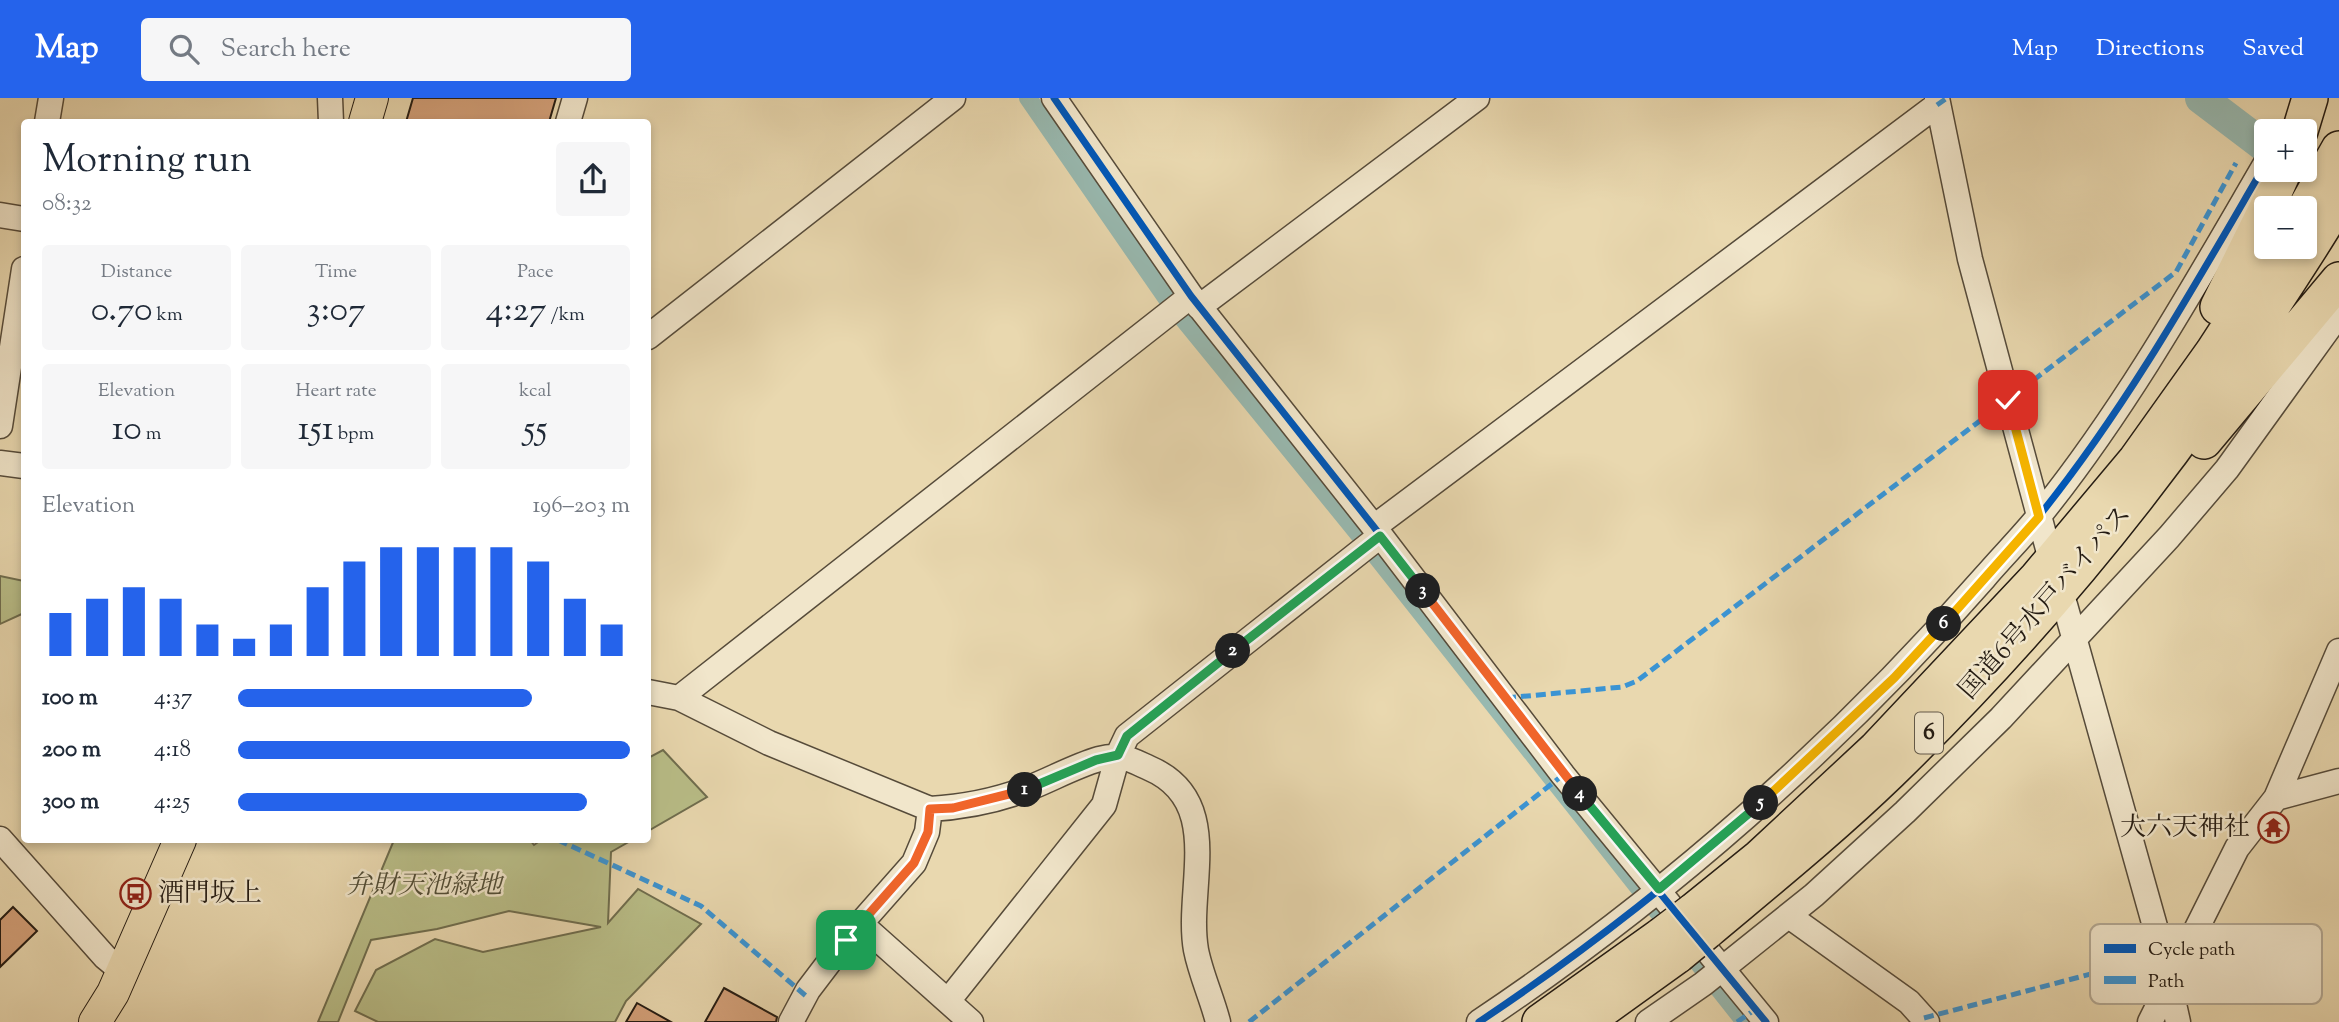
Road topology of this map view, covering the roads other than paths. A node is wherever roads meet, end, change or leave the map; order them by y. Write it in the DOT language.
graph roads {
  1 [pos="51,98"];
  2 [pos="372,98"];
  3 [pos="575,98"];
  4 [pos="953,98"];
  5 [pos="1054,98"];
  6 [pos="1477,98"];
  7 [pos="2303,98"];
  8 [pos="2310,98"];
  9 [pos="1937,101"];
  10 [pos="48,119"];
  11 [pos="367,119"];
  12 [pos="569,119"];
  13 [pos="2290,119"];
  14 [pos="2304,119"];
  15 [pos="2339,149"];
  16 [pos="2255,182"];
  17 [pos="2312,196"];
  18 [pos="2339,200"];
  19 [pos="0,215"];
  20 [pos="21,218"];
  21 [pos="2254,237"];
  22 [pos="2273,259"];
  23 [pos="2339,280"];
  24 [pos="21,289"];
  25 [pos="1186,304"];
  26 [pos="2339,314"];
  27 [pos="651,335"];
  28 [pos="0,426"];
  29 [pos="0,463"];
  30 [pos="21,466"];
  31 [pos="2127,511"];
  32 [pos="2039,517"];
  33 [pos="1372,538"];
  34 [pos="2062,542"];
  35 [pos="2065,606"];
  36 [pos="2074,638"];
  37 [pos="2339,651"];
  38 [pos="651,693"];
  39 [pos="679,698"];
  40 [pos="1118,755"];
  41 [pos="2339,781"];
  42 [pos="2276,798"];
  43 [pos="930,809"];
  44 [pos="0,839"];
  45 [pos="179,843"];
  46 [pos="1650,896"];
  47 [pos="1789,916"];
  48 [pos="1699,922"];
  49 [pos="861,924"];
  50 [pos="2152,924"];
  51 [pos="2198,924"];
  52 [pos="1670,945"];
  53 [pos="122,971"];
  54 [pos="1714,975"];
  55 [pos="948,1001"];
  56 [pos="2158,1004"];
  57 [pos="2174,1004"];
  58 [pos="94,1022"];
  59 [pos="791,1022"];
  60 [pos="971,1022"];
  61 [pos="1218,1022"];
  62 [pos="1479,1022"];
  63 [pos="1541,1022"];
  64 [pos="1585,1022"];
  65 [pos="1648,1022"];
  66 [pos="1766,1022"];
  67 [pos="1927,1022"];
  68 [pos="2150,1022"];
  69 [pos="2178,1022"];
  1 -- 10 [label="street"];
  2 -- 11 [label="main road"];
  3 -- 12 [label="street"];
  4 -- 27 [label="street"];
  5 -- 25 [label="street"];
  6 -- 25 [label="street"];
  7 -- 13 [label="street"];
  8 -- 14 [label="highway"];
  9 -- 32 [label="street"];
  9 -- 33 [label="street"];
  15 -- 17 [label="highway"];
  16 -- 32 [label="street"];
  18 -- 31 [label="highway, 国道6号水戸バイパス / 6"];
  19 -- 20 [label="street"];
  21 -- 34 [label="highway"];
  22 -- 34 [label="highway, 国道6号水戸バイパス / 6"];
  23 -- 31 [label="highway"];
  24 -- 28 [label="street"];
  25 -- 33 [label="street"];
  25 -- 39 [label="street"];
  26 -- 36 [label="street"];
  29 -- 30 [label="street"];
  31 -- 48 [label="highway, 国道6号水戸バイパス / 6"];
  32 -- 34 [label="street"];
  32 -- 46 [label="street"];
  33 -- 40 [label="street"];
  33 -- 46 [label="street"];
  34 -- 48 [label="highway, 国道6号水戸バイパス / 6"];
  35 -- 36 [label="street"];
  36 -- 47 [label="street"];
  36 -- 50 [label="street"];
  37 -- 42 [label="street"];
  38 -- 39 [label="street"];
  39 -- 43 [label="street"];
  40 -- 43 [label="street"];
  40 -- 55 [label="street"];
  40 -- 61 [label="street"];
  41 -- 42 [label="street"];
  42 -- 51 [label="street"];
  43 -- 49 [label="street"];
  44 -- 53 [label="street"];
  45 -- 53 [label="main road"];
  46 -- 54 [label="street"];
  46 -- 62 [label="street"];
  47 -- 54 [label="street"];
  47 -- 67 [label="street"];
  48 -- 52 [label="highway, 国道6号水戸バイパス / 6, bridge"];
  49 -- 55 [label="street"];
  49 -- 59 [label="street"];
  52 -- 63 [label="highway, 国道6号水戸バイパス / 6"];
  52 -- 64 [label="highway, 国道6号水戸バイパス / 6"];
  53 -- 58 [label="main road"];
  54 -- 65 [label="street"];
  54 -- 66 [label="street"];
  55 -- 60 [label="street"];
  56 -- 68 [label="street"];
  57 -- 69 [label="street"];
}
